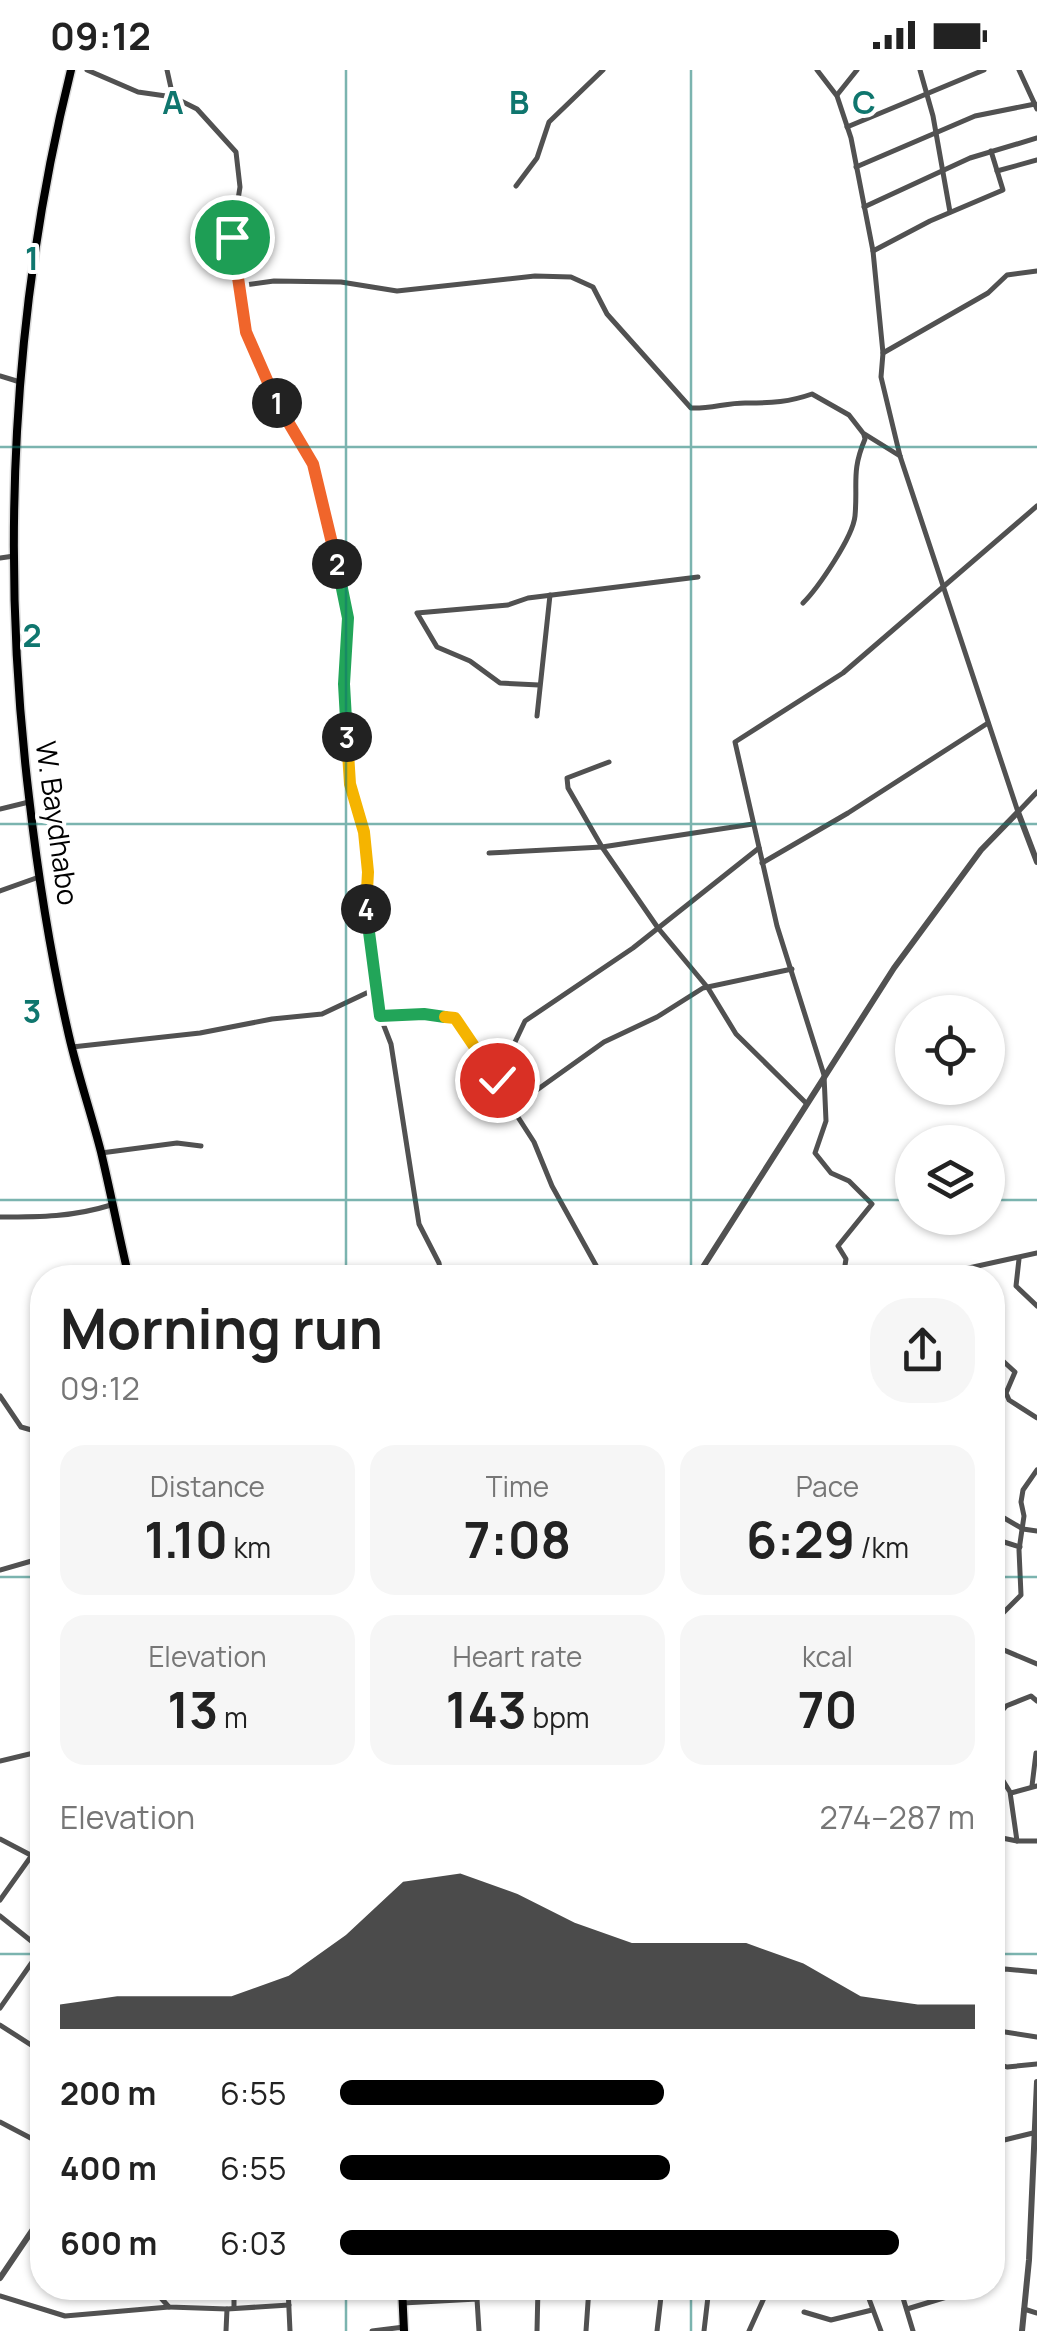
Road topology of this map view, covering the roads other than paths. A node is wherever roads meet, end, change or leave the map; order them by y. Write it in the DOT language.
graph roads {
  1 [pos="72,70"];
  2 [pos="88,70"];
  3 [pos="167,70"];
  4 [pos="603,70"];
  5 [pos="818,70"];
  6 [pos="857,70"];
  7 [pos="920,70"];
  8 [pos="984,70"];
  9 [pos="1019,70"];
  10 [pos="928,94"];
  11 [pos="837,96"];
  12 [pos="173,97"];
  13 [pos="1036,107"];
  14 [pos="847,127"];
  15 [pos="936,132"];
  16 [pos="1037,138"];
  17 [pos="991,152"];
  18 [pos="1037,160"];
  19 [pos="856,168"];
  20 [pos="997,170"];
  21 [pos="942,171"];
  22 [pos="516,186"];
  23 [pos="864,206"];
  24 [pos="950,212"];
  25 [pos="873,252"];
  26 [pos="1037,271"];
  27 [pos="238,286"];
  28 [pos="883,352"];
  29 [pos="0,376"];
  30 [pos="22,383"];
  31 [pos="863,433"];
  32 [pos="900,456"];
  33 [pos="1037,506"];
  34 [pos="14,556"];
  35 [pos="0,558"];
  36 [pos="698,577"];
  37 [pos="942,586"];
  38 [pos="550,595"];
  39 [pos="803,603"];
  40 [pos="539,685"];
  41 [pos="537,716"];
  42 [pos="988,723"];
  43 [pos="609,762"];
  44 [pos="1037,792"];
  45 [pos="29,802"];
  46 [pos="0,809"];
  47 [pos="1018,812"];
  48 [pos="753,824"];
  49 [pos="602,847"];
  50 [pos="759,848"];
  51 [pos="488,853"];
  52 [pos="1037,862"];
  53 [pos="762,863"];
  54 [pos="40,876"];
  55 [pos="0,891"];
  56 [pos="658,928"];
  57 [pos="792,969"];
  58 [pos="708,988"];
  59 [pos="374,989"];
  60 [pos="380,1016"];
  61 [pos="72,1046"];
  62 [pos="824,1075"];
  63 [pos="497,1080"];
  64 [pos="806,1103"];
  65 [pos="513,1107"];
  66 [pos="200,1146"];
  67 [pos="101,1153"];
  68 [pos="111,1204"];
  69 [pos="0,1218"];
  70 [pos="1037,1253"];
  71 [pos="1019,1259"];
  72 [pos="126,1265"];
  73 [pos="439,1265"];
  74 [pos="596,1265"];
  75 [pos="704,1265"];
  76 [pos="845,1265"];
  77 [pos="971,1265"];
  78 [pos="1037,1306"];
  79 [pos="1005,1363"];
  80 [pos="0,1396"];
  81 [pos="1037,1418"];
  82 [pos="30,1430"];
  83 [pos="1037,1470"];
  84 [pos="1005,1518"];
  85 [pos="1023,1528"];
  86 [pos="1037,1531"];
  87 [pos="1005,1542"];
  88 [pos="1020,1547"];
  89 [pos="30,1561"];
  90 [pos="0,1570"];
  91 [pos="1005,1612"];
  92 [pos="1005,1650"];
  93 [pos="1037,1664"];
  94 [pos="1037,1702"];
  95 [pos="1005,1707"];
  96 [pos="1036,1753"];
  97 [pos="30,1754"];
  98 [pos="0,1761"];
  99 [pos="1005,1784"];
  100 [pos="1034,1786"];
  101 [pos="1010,1793"];
  102 [pos="0,1839"];
  103 [pos="1005,1839"];
  104 [pos="1037,1840"];
  105 [pos="1017,1842"];
  106 [pos="30,1855"];
  107 [pos="30,1862"];
  108 [pos="0,1900"];
  109 [pos="0,1916"];
  110 [pos="30,1940"];
  111 [pos="30,1966"];
  112 [pos="1005,1969"];
  113 [pos="1037,1972"];
  114 [pos="0,2008"];
  115 [pos="0,2026"];
  116 [pos="1005,2032"];
  117 [pos="1037,2037"];
  118 [pos="30,2045"];
  119 [pos="1037,2064"];
  120 [pos="1005,2066"];
  121 [pos="1037,2082"];
  122 [pos="1036,2097"];
  123 [pos="0,2122"];
  124 [pos="1033,2133"];
  125 [pos="30,2138"];
  126 [pos="1005,2140"];
  127 [pos="1034,2188"];
  128 [pos="30,2234"];
  129 [pos="0,2278"];
  130 [pos="0,2296"];
  131 [pos="163,2300"];
  132 [pos="232,2300"];
  133 [pos="298,2300"];
  134 [pos="403,2300"];
  135 [pos="425,2300"];
  136 [pos="477,2300"];
  137 [pos="538,2300"];
  138 [pos="589,2300"];
  139 [pos="661,2300"];
  140 [pos="708,2300"];
  141 [pos="763,2300"];
  142 [pos="869,2300"];
  143 [pos="904,2300"];
  144 [pos="938,2300"];
  145 [pos="289,2301"];
  146 [pos="403,2303"];
  147 [pos="169,2307"];
  148 [pos="1024,2308"];
  149 [pos="231,2309"];
  150 [pos="872,2310"];
  151 [pos="908,2310"];
  152 [pos="804,2312"];
  153 [pos="1037,2313"];
  154 [pos="404,2329"];
  155 [pos="226,2331"];
  156 [pos="290,2331"];
  157 [pos="372,2331"];
  158 [pos="479,2331"];
  159 [pos="537,2331"];
  160 [pos="586,2331"];
  161 [pos="658,2331"];
  162 [pos="704,2331"];
  163 [pos="750,2331"];
  164 [pos="881,2331"];
  165 [pos="914,2331"];
  166 [pos="1022,2331"];
  1 -- 30 [label="main road, W. Baydhabo"];
  2 -- 12 [label="street"];
  3 -- 12 [label="street"];
  4 -- 22 [label="street"];
  5 -- 11 [label="street"];
  6 -- 11 [label="street"];
  7 -- 10 [label="street"];
  8 -- 10 [label="street"];
  9 -- 13 [label="street"];
  10 -- 14 [label="street"];
  10 -- 15 [label="street"];
  11 -- 14 [label="street"];
  12 -- 27 [label="street"];
  13 -- 15 [label="street"];
  14 -- 19 [label="street"];
  15 -- 19 [label="street"];
  15 -- 21 [label="street"];
  16 -- 17 [label="street"];
  17 -- 20 [label="street"];
  17 -- 21 [label="street"];
  18 -- 20 [label="street"];
  19 -- 23 [label="street"];
  20 -- 24 [label="street"];
  21 -- 23 [label="street"];
  21 -- 24 [label="street"];
  23 -- 25 [label="street"];
  24 -- 25 [label="street"];
  25 -- 28 [label="street"];
  26 -- 28 [label="street"];
  27 -- 31 [label="street"];
  27 -- 59 [label="street"];
  28 -- 32 [label="street"];
  29 -- 30 [label="street"];
  30 -- 34 [label="main road, W. Baydhabo"];
  31 -- 32 [label="street"];
  31 -- 39 [label="street"];
  32 -- 37 [label="street"];
  33 -- 37 [label="street"];
  34 -- 35 [label="street"];
  34 -- 45 [label="main road, W. Baydhabo"];
  36 -- 38 [label="street"];
  37 -- 42 [label="street"];
  37 -- 48 [label="street"];
  38 -- 40 [label="street"];
  38 -- 40 [label="street"];
  40 -- 41 [label="street"];
  42 -- 47 [label="street"];
  42 -- 53 [label="street"];
  43 -- 49 [label="street"];
  44 -- 47 [label="street"];
  45 -- 46 [label="street"];
  45 -- 54 [label="main road, W. Baydhabo"];
  47 -- 52 [label="street"];
  47 -- 62 [label="street"];
  48 -- 49 [label="street"];
  48 -- 50 [label="street"];
  49 -- 51 [label="street"];
  49 -- 56 [label="street"];
  50 -- 53 [label="street"];
  50 -- 56 [label="street"];
  53 -- 57 [label="street"];
  54 -- 55 [label="street"];
  54 -- 61 [label="main road, W. Baydhabo"];
  56 -- 58 [label="street"];
  56 -- 63 [label="street"];
  57 -- 58 [label="street"];
  57 -- 62 [label="street"];
  58 -- 64 [label="street"];
  58 -- 65 [label="street"];
  59 -- 60 [label="street"];
  59 -- 61 [label="street"];
  60 -- 63 [label="street"];
  60 -- 73 [label="street"];
  61 -- 67 [label="main road, W. Baydhabo"];
  62 -- 64 [label="street"];
  62 -- 76 [label="street"];
  63 -- 65 [label="street"];
  64 -- 75 [label="street"];
  65 -- 74 [label="street"];
  66 -- 67 [label="street"];
  67 -- 68 [label="main road, W. Baydhabo"];
  68 -- 69 [label="street"];
  68 -- 72 [label="main road, W. Baydhabo"];
  70 -- 71 [label="street"];
  71 -- 77 [label="street"];
  71 -- 78 [label="street"];
  79 -- 81 [label="street"];
  80 -- 82 [label="street"];
  83 -- 85 [label="street"];
  84 -- 85 [label="street"];
  85 -- 86 [label="street"];
  85 -- 88 [label="street"];
  87 -- 88 [label="street"];
  88 -- 91 [label="street"];
  89 -- 90 [label="street"];
  92 -- 93 [label="street"];
  94 -- 95 [label="street"];
  96 -- 100 [label="street"];
  97 -- 98 [label="street"];
  99 -- 101 [label="street"];
  100 -- 101 [label="street"];
  101 -- 105 [label="street"];
  102 -- 106 [label="street"];
  103 -- 105 [label="street"];
  104 -- 105 [label="street"];
  107 -- 108 [label="street"];
  109 -- 110 [label="street"];
  111 -- 114 [label="street"];
  112 -- 113 [label="street"];
  115 -- 118 [label="street"];
  116 -- 117 [label="street"];
  119 -- 120 [label="street"];
  121 -- 122 [label="street"];
  122 -- 124 [label="street"];
  123 -- 125 [label="street"];
  124 -- 126 [label="street"];
  124 -- 127 [label="street"];
  127 -- 148 [label="street"];
  128 -- 129 [label="street"];
  130 -- 147 [label="street"];
  131 -- 147 [label="street"];
  132 -- 149 [label="street"];
  133 -- 145 [label="street"];
  134 -- 146 [label="main road"];
  135 -- 146 [label="street"];
  136 -- 158 [label="street"];
  137 -- 159 [label="street"];
  138 -- 160 [label="street"];
  139 -- 161 [label="street"];
  140 -- 162 [label="street"];
  141 -- 163 [label="street"];
  142 -- 150 [label="street"];
  143 -- 151 [label="street"];
  144 -- 151 [label="street"];
  145 -- 149 [label="street"];
  145 -- 156 [label="street"];
  146 -- 154 [label="main road"];
  147 -- 149 [label="street"];
  148 -- 153 [label="street"];
  148 -- 166 [label="street"];
  149 -- 155 [label="street"];
  150 -- 152 [label="street"];
  150 -- 164 [label="street"];
  151 -- 165 [label="street"];
  154 -- 157 [label="street"];
}
